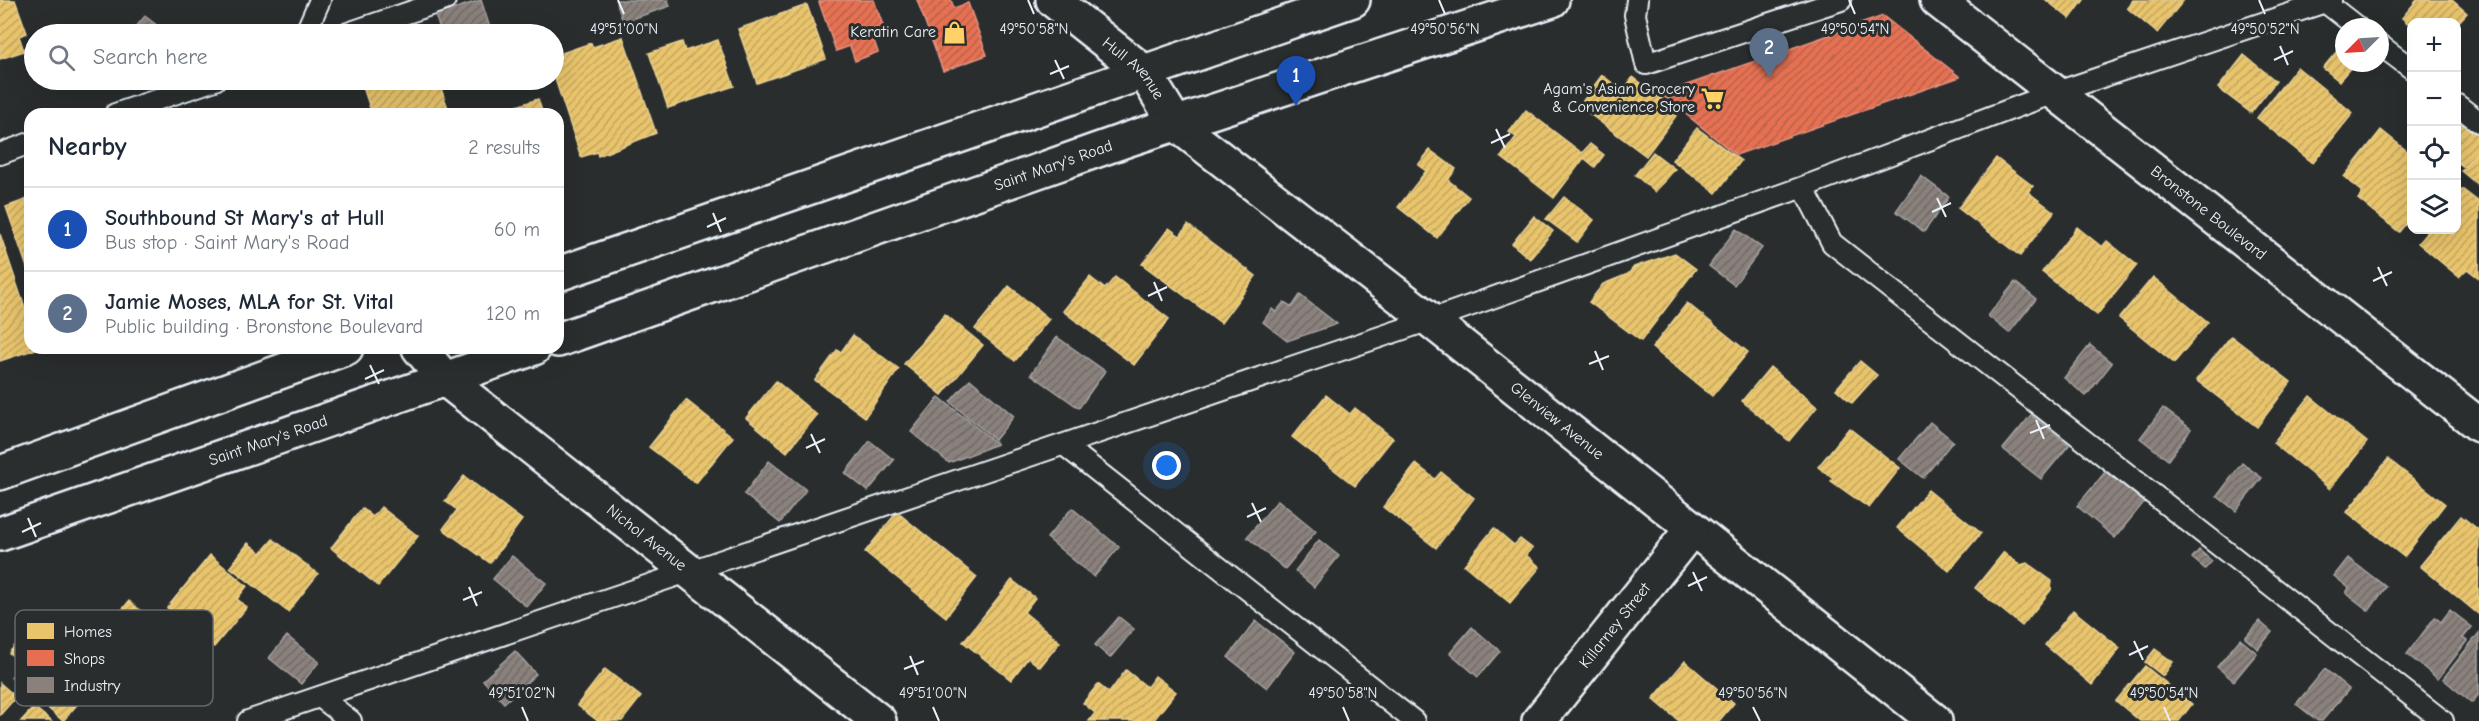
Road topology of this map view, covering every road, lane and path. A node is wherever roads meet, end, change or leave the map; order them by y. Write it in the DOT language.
graph roads {
  1 [pos="320,0"];
  2 [pos="445,0"];
  3 [pos="1053,0"];
  4 [pos="1353,0"];
  5 [pos="1552,0"];
  6 [pos="1637,0"];
  7 [pos="1840,0"];
  8 [pos="1937,0"];
  9 [pos="2328,1"];
  10 [pos="2347,18"];
  11 [pos="309,24"];
  12 [pos="374,24"];
  13 [pos="2389,52"];
  14 [pos="2407,65"];
  15 [pos="1144,72"];
  16 [pos="186,90"];
  17 [pos="2054,93"];
  18 [pos="2461,107"];
  19 [pos="133,108"];
  20 [pos="2479,122"];
  21 [pos="1176,124"];
  22 [pos="24,145"];
  23 [pos="0,154"];
  24 [pos="1803,187"];
  25 [pos="564,272"];
  26 [pos="1430,320"];
  27 [pos="564,338"];
  28 [pos="329,354"];
  29 [pos="424,354"];
  30 [pos="517,354"];
  31 [pos="445,379"];
  32 [pos="2479,425"];
  33 [pos="1064,445"];
  34 [pos="0,473"];
  35 [pos="1691,530"];
  36 [pos="0,534"];
  37 [pos="689,573"];
  38 [pos="320,697"];
  39 [pos="248,721"];
  40 [pos="351,721"];
  41 [pos="879,721"];
  42 [pos="1414,721"];
  43 [pos="1539,721"];
  44 [pos="1935,721"];
  45 [pos="2444,721"];
  1 -- 11 [label="lane"];
  2 -- 12 [label="lane"];
  3 -- 15 [label="main road, Hull Avenue"];
  4 -- 15 [label="main road"];
  5 -- 21 [label="main road, Saint Mary's Road"];
  6 -- 7 [label="lane"];
  8 -- 17 [label="main road, Bronstone Boulevard"];
  9 -- 10 [label="lane"];
  9 -- 17 [label="lane"];
  13 -- 14 [label="lane"];
  15 -- 21 [label="main road, Hull Avenue"];
  15 -- 25 [label="main road"];
  16 -- 19 [label="lane"];
  17 -- 24 [label="lane"];
  17 -- 32 [label="main road, Bronstone Boulevard"];
  18 -- 20 [label="lane"];
  21 -- 26 [label="main road, Glenview Avenue"];
  21 -- 27 [label="main road, Saint Mary's Road"];
  22 -- 23 [label="lane"];
  24 -- 26 [label="lane"];
  24 -- 45 [label="lane"];
  26 -- 33 [label="lane"];
  26 -- 35 [label="main road, Glenview Avenue"];
  28 -- 34 [label="main road"];
  29 -- 31 [label="main road, Nichol Avenue"];
  30 -- 31 [label="main road, Saint Mary's Road"];
  31 -- 36 [label="main road, Saint Mary's Road"];
  31 -- 37 [label="main road, Nichol Avenue"];
  33 -- 37 [label="lane"];
  33 -- 42 [label="lane"];
  35 -- 43 [label="main road, Killarney Street"];
  35 -- 44 [label="main road, Glenview Avenue"];
  37 -- 38 [label="lane"];
  37 -- 41 [label="main road, Nichol Avenue"];
  38 -- 39 [label="lane"];
  38 -- 40 [label="lane"];
}
